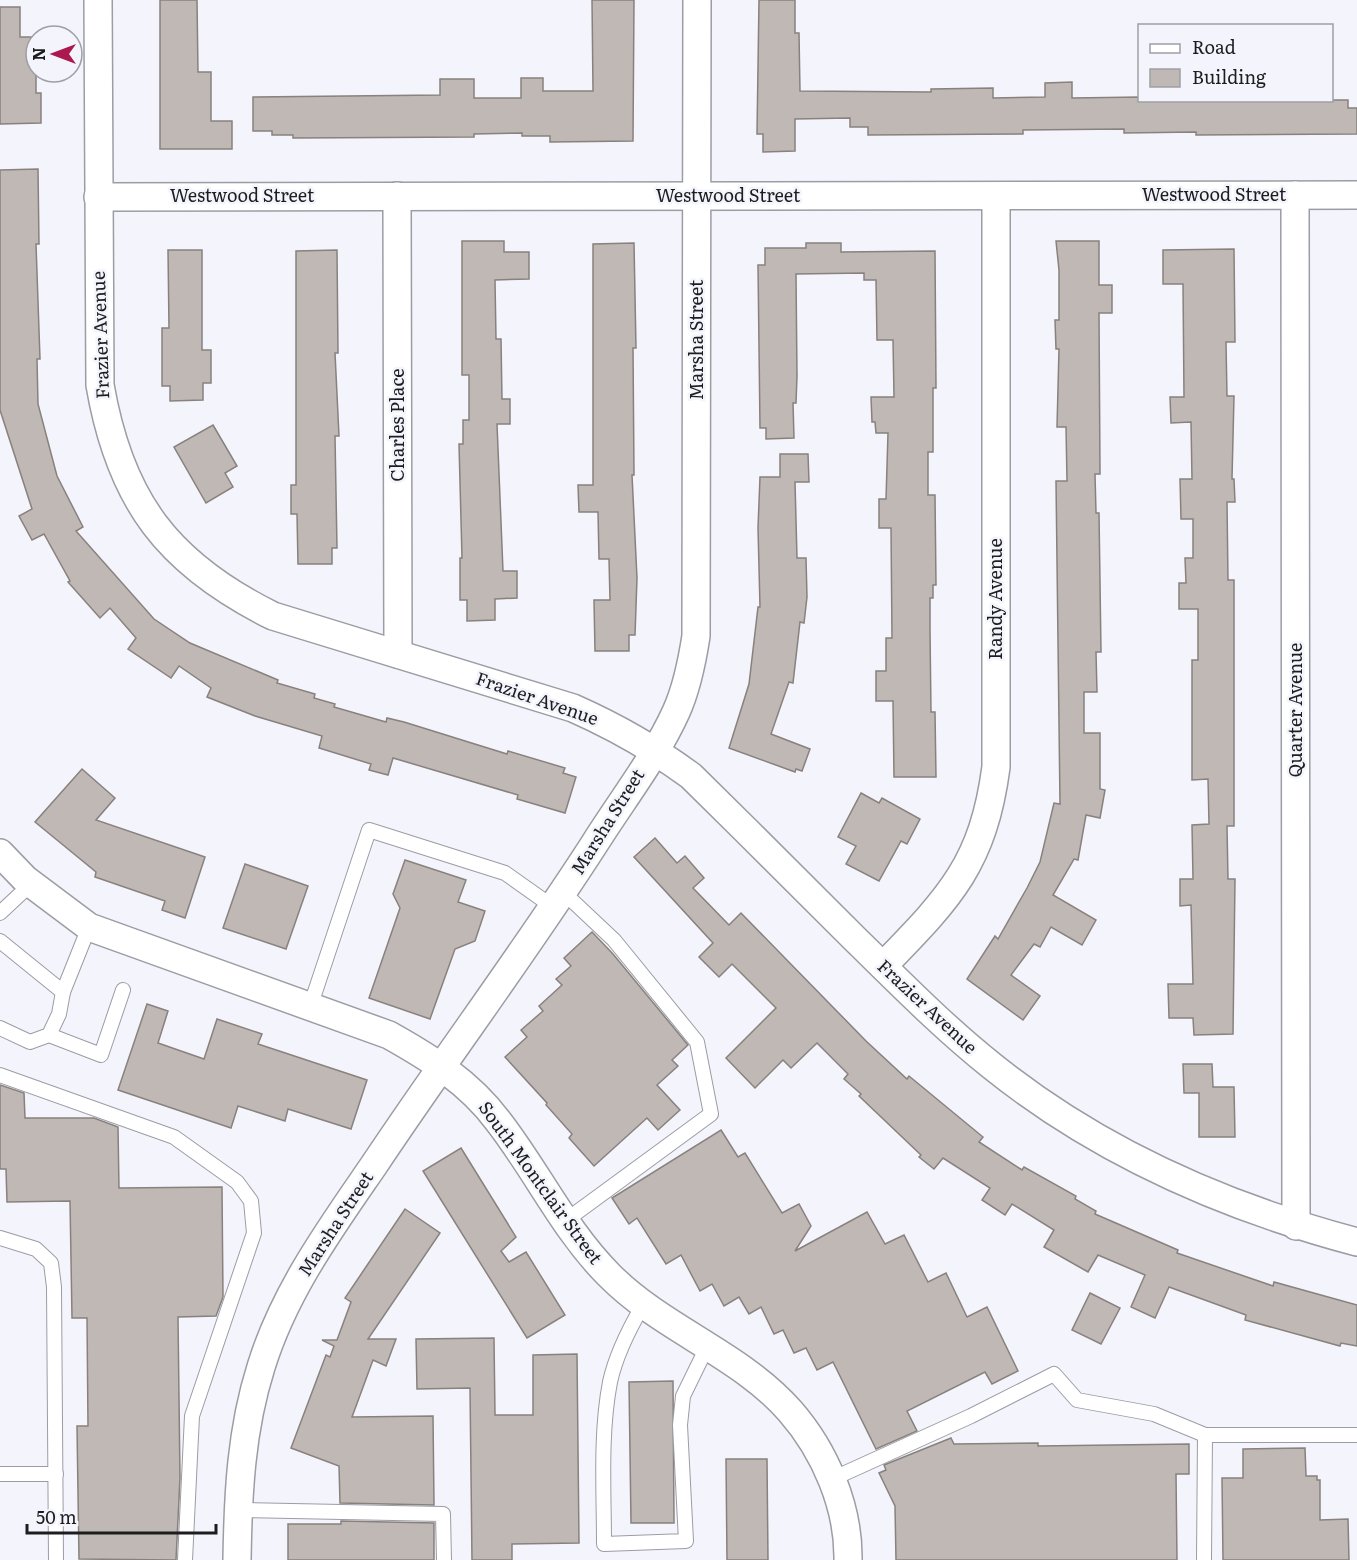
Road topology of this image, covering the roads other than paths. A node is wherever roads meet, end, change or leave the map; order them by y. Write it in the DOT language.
graph roads {
  1 [pos="98,0"];
  2 [pos="697,0"];
  3 [pos="1295,195"];
  4 [pos="1357,195"];
  5 [pos="397,196"];
  6 [pos="697,196"];
  7 [pos="996,196"];
  8 [pos="98,197"];
  9 [pos="398,654"];
  10 [pos="654,749"];
  11 [pos="0,854"];
  12 [pos="31,884"];
  13 [pos="558,899"];
  14 [pos="0,913"];
  15 [pos="89,927"];
  16 [pos="0,940"];
  17 [pos="883,966"];
  18 [pos="123,990"];
  19 [pos="63,992"];
  20 [pos="310,1007"];
  21 [pos="0,1028"];
  22 [pos="49,1035"];
  23 [pos="441,1065"];
  24 [pos="0,1075"];
  25 [pos="565,1221"];
  26 [pos="1296,1226"];
  27 [pos="0,1238"];
  28 [pos="1357,1242"];
  29 [pos="643,1305"];
  30 [pos="707,1347"];
  31 [pos="1205,1435"];
  32 [pos="1357,1435"];
  33 [pos="0,1474"];
  34 [pos="56,1474"];
  35 [pos="832,1479"];
  36 [pos="237,1510"];
  37 [pos="56,1560"];
  38 [pos="185,1560"];
  39 [pos="237,1560"];
  40 [pos="444,1560"];
  41 [pos="848,1560"];
  42 [pos="1204,1560"];
  1 -- 8 [label="street, Frazier Avenue"];
  2 -- 6 [label="street, Marsha Street"];
  3 -- 4 [label="street, Westwood Street"];
  3 -- 7 [label="street, Westwood Street"];
  3 -- 26 [label="street, Quarter Avenue"];
  5 -- 6 [label="street, Westwood Street"];
  5 -- 8 [label="street, Westwood Street"];
  5 -- 9 [label="street, Charles Place"];
  6 -- 7 [label="street, Westwood Street"];
  6 -- 10 [label="street, Marsha Street"];
  7 -- 17 [label="street, Randy Avenue"];
  8 -- 9 [label="street, Frazier Avenue"];
  9 -- 10 [label="street, Frazier Avenue"];
  10 -- 13 [label="street, Marsha Street"];
  10 -- 17 [label="street, Frazier Avenue"];
  11 -- 12 [label="street, South Montclair Street"];
  12 -- 14 [label="lane"];
  12 -- 15 [label="street, South Montclair Street"];
  13 -- 20 [label="lane"];
  13 -- 23 [label="street, Marsha Street"];
  13 -- 25 [label="lane"];
  15 -- 19 [label="lane"];
  15 -- 20 [label="street, South Montclair Street"];
  16 -- 19 [label="lane"];
  17 -- 26 [label="street, Frazier Avenue"];
  18 -- 22 [label="lane"];
  19 -- 22 [label="lane"];
  20 -- 23 [label="street, South Montclair Street"];
  21 -- 22 [label="lane"];
  23 -- 25 [label="street, South Montclair Street"];
  23 -- 36 [label="street, Marsha Street"];
  24 -- 38 [label="lane"];
  25 -- 29 [label="street, South Montclair Street"];
  26 -- 28 [label="street, Frazier Avenue"];
  27 -- 34 [label="lane"];
  29 -- 30 [label="street, South Montclair Street"];
  29 -- 30 [label="lane"];
  30 -- 35 [label="street, South Montclair Street"];
  31 -- 32 [label="lane"];
  31 -- 35 [label="lane"];
  31 -- 42 [label="lane"];
  33 -- 34 [label="lane"];
  34 -- 37 [label="lane"];
  35 -- 41 [label="street, South Montclair Street"];
  36 -- 39 [label="street, Marsha Street"];
  36 -- 40 [label="lane"];
}
